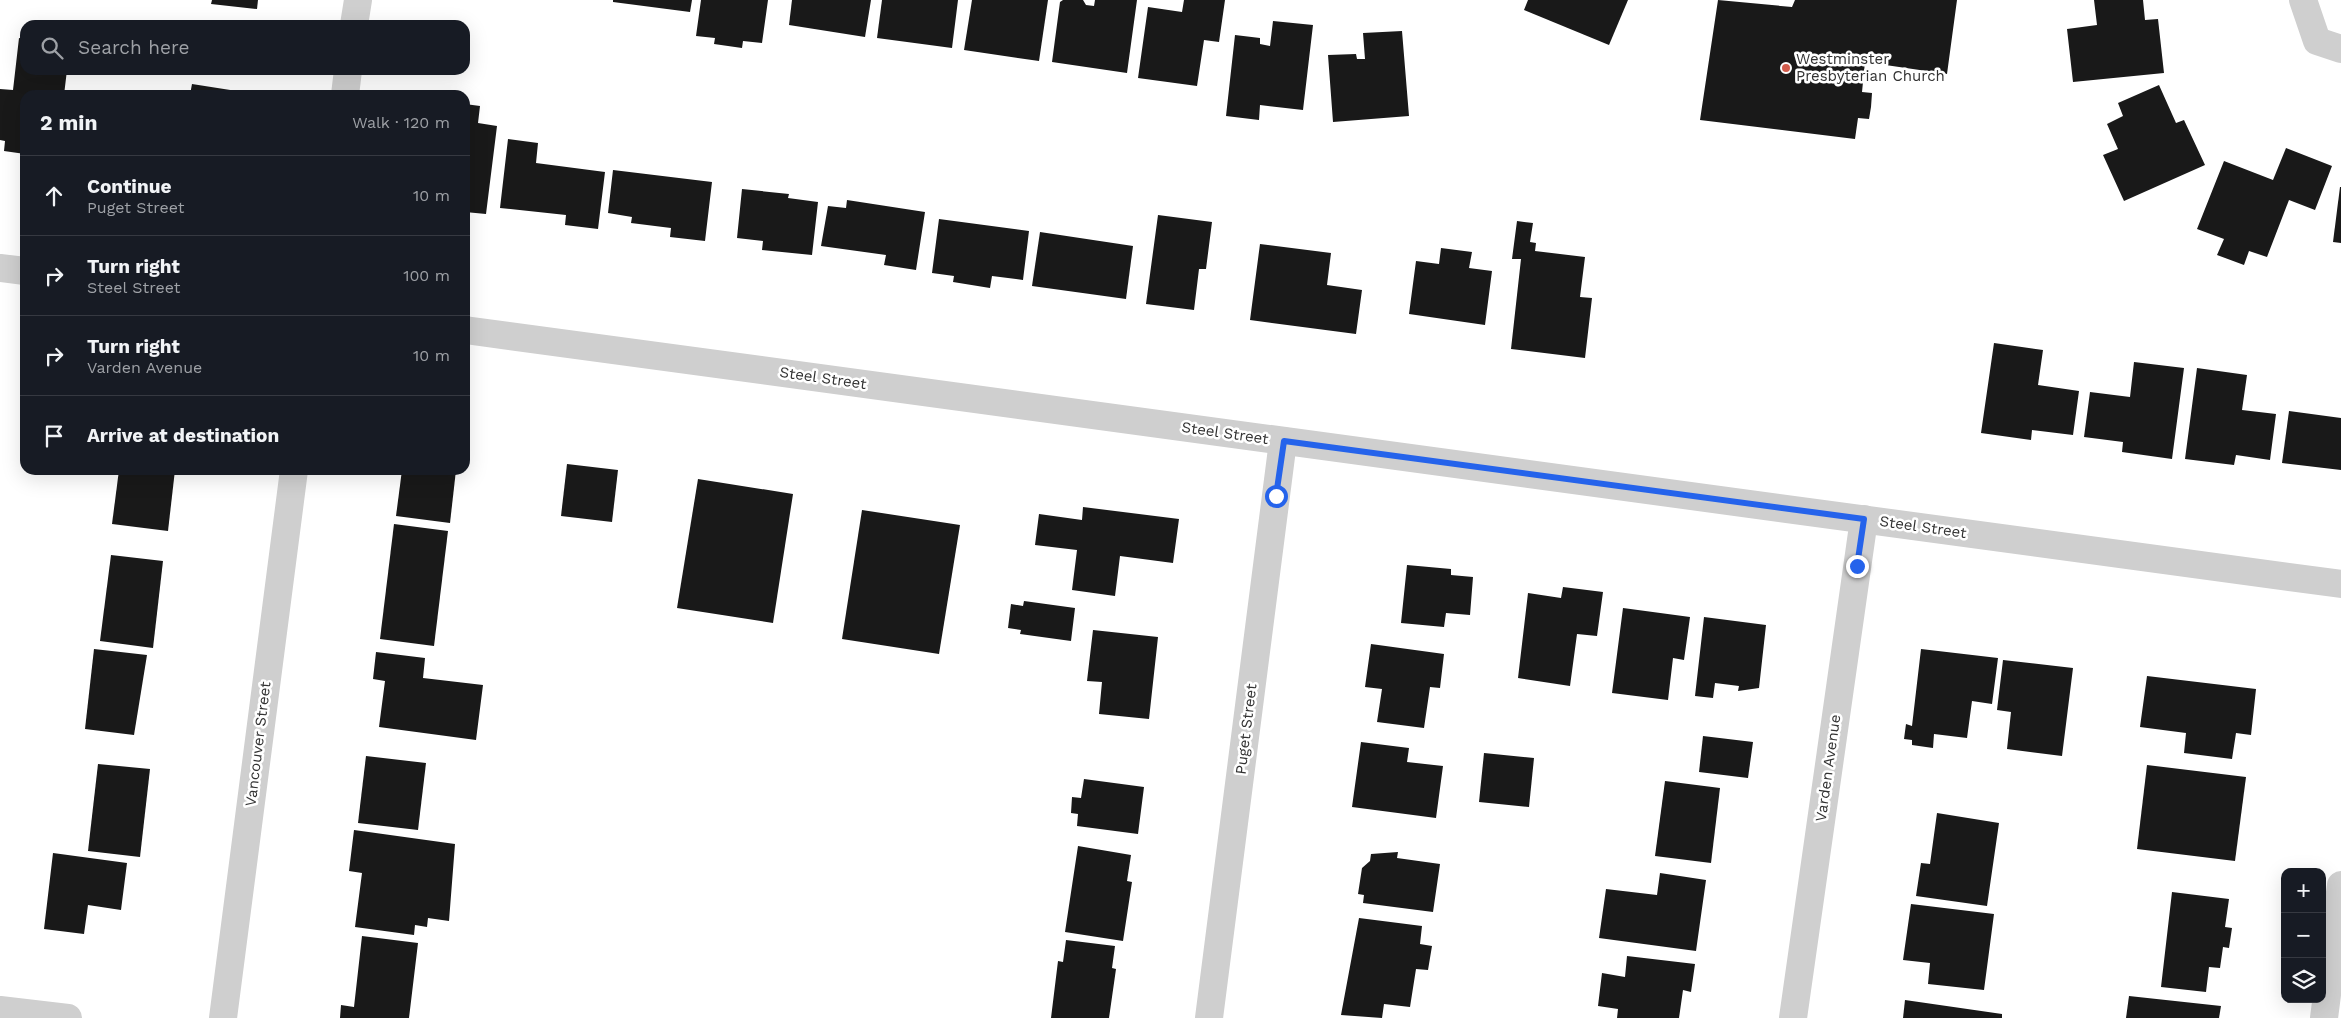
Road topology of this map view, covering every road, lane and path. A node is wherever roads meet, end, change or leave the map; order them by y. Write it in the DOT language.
graph roads {
  1 [pos="358,0"];
  2 [pos="2303,0"];
  3 [pos="355,20"];
  4 [pos="2341,49"];
  5 [pos="347,75"];
  6 [pos="345,90"];
  7 [pos="0,268"];
  8 [pos="20,270"];
  9 [pos="470,331"];
  10 [pos="1284,441"];
  11 [pos="293,475"];
  12 [pos="1864,519"];
  13 [pos="2341,584"];
  14 [pos="2341,885"];
  15 [pos="0,1010"];
  16 [pos="68,1018"];
  17 [pos="223,1018"];
  18 [pos="1209,1018"];
  19 [pos="1793,1018"];
  20 [pos="2324,1018"];
  1 -- 3 [label="street"];
  2 -- 4 [label="street"];
  5 -- 6 [label="street"];
  7 -- 8 [label="street"];
  9 -- 10 [label="street, Steel Street"];
  10 -- 12 [label="street, Steel Street"];
  10 -- 18 [label="street, Puget Street"];
  11 -- 17 [label="street, Vancouver Street"];
  12 -- 13 [label="street, Steel Street"];
  12 -- 19 [label="street, Varden Avenue"];
  14 -- 20 [label="street"];
  15 -- 16 [label="street"];
}
